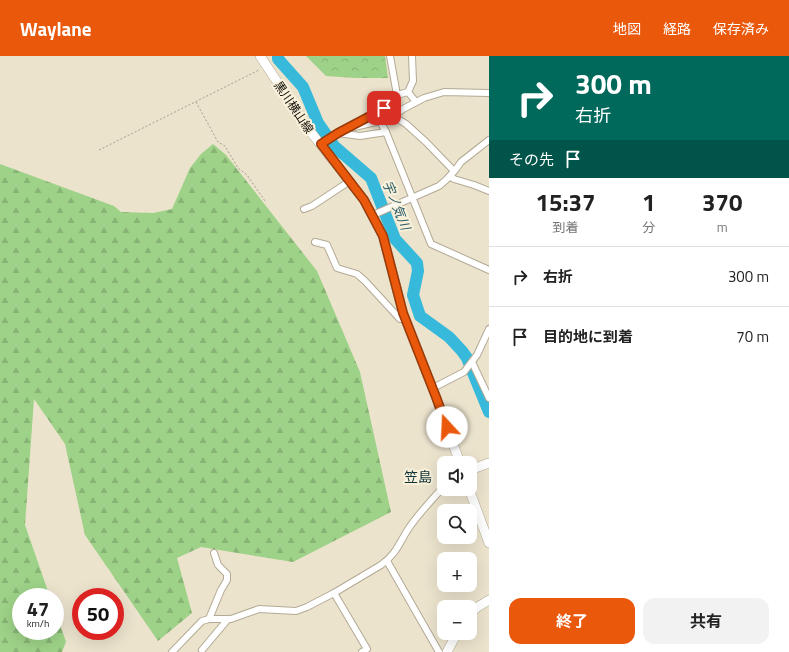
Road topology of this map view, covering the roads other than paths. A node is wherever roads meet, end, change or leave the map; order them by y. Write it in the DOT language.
graph roads {
  1 [pos="260,56"];
  2 [pos="390,56"];
  3 [pos="412,56"];
  4 [pos="408,92"];
  5 [pos="489,93"];
  6 [pos="397,95"];
  7 [pos="416,102"];
  8 [pos="394,116"];
  9 [pos="380,121"];
  10 [pos="346,129"];
  11 [pos="386,132"];
  12 [pos="338,133"];
  13 [pos="489,140"];
  14 [pos="323,143"];
  15 [pos="452,174"];
  16 [pos="350,181"];
  17 [pos="489,191"];
  18 [pos="412,198"];
  19 [pos="304,209"];
  20 [pos="376,214"];
  21 [pos="315,242"];
  22 [pos="489,270"];
  23 [pos="405,318"];
  24 [pos="489,329"];
  25 [pos="472,362"];
  26 [pos="432,388"];
  27 [pos="489,398"];
  28 [pos="457,456"];
  29 [pos="489,463"];
  30 [pos="477,467"];
  31 [pos="437,494"];
  32 [pos="472,496"];
  33 [pos="489,542"];
  34 [pos="214,553"];
  35 [pos="387,561"];
  36 [pos="334,593"];
  37 [pos="489,600"];
  38 [pos="477,607"];
  39 [pos="209,619"];
  40 [pos="228,619"];
  41 [pos="453,640"];
  42 [pos="202,650"];
  43 [pos="172,652"];
  44 [pos="362,652"];
  45 [pos="439,652"];
  46 [pos="447,652"];
  1 -- 14 [label="main road, 黒川横山線"];
  2 -- 6 [label="street"];
  3 -- 4 [label="street"];
  4 -- 6 [label="street"];
  4 -- 7 [label="street"];
  5 -- 7 [label="street"];
  6 -- 10 [label="street"];
  7 -- 8 [label="street"];
  8 -- 9 [label="street"];
  8 -- 15 [label="street"];
  9 -- 10 [label="street"];
  9 -- 11 [label="street"];
  10 -- 12 [label="street"];
  11 -- 12 [label="street"];
  11 -- 18 [label="street"];
  12 -- 14 [label="street"];
  13 -- 15 [label="street"];
  14 -- 16 [label="main road, 黒川横山線"];
  15 -- 17 [label="street"];
  15 -- 18 [label="street"];
  16 -- 19 [label="street"];
  16 -- 20 [label="main road, 黒川横山線"];
  18 -- 20 [label="street"];
  18 -- 22 [label="street"];
  20 -- 23 [label="main road, 黒川横山線"];
  21 -- 23 [label="street"];
  23 -- 26 [label="main road, 黒川横山線"];
  24 -- 25 [label="street"];
  25 -- 26 [label="street"];
  25 -- 27 [label="street"];
  26 -- 28 [label="main road, 黒川横山線"];
  29 -- 30 [label="main road"];
  31 -- 35 [label="street"];
  32 -- 33 [label="main road"];
  34 -- 39 [label="street"];
  35 -- 36 [label="street"];
  35 -- 45 [label="street"];
  36 -- 40 [label="street"];
  36 -- 44 [label="street"];
  37 -- 38 [label="main road"];
  39 -- 40 [label="street"];
  39 -- 43 [label="street"];
  40 -- 42 [label="street"];
  41 -- 46 [label="main road"];
}
